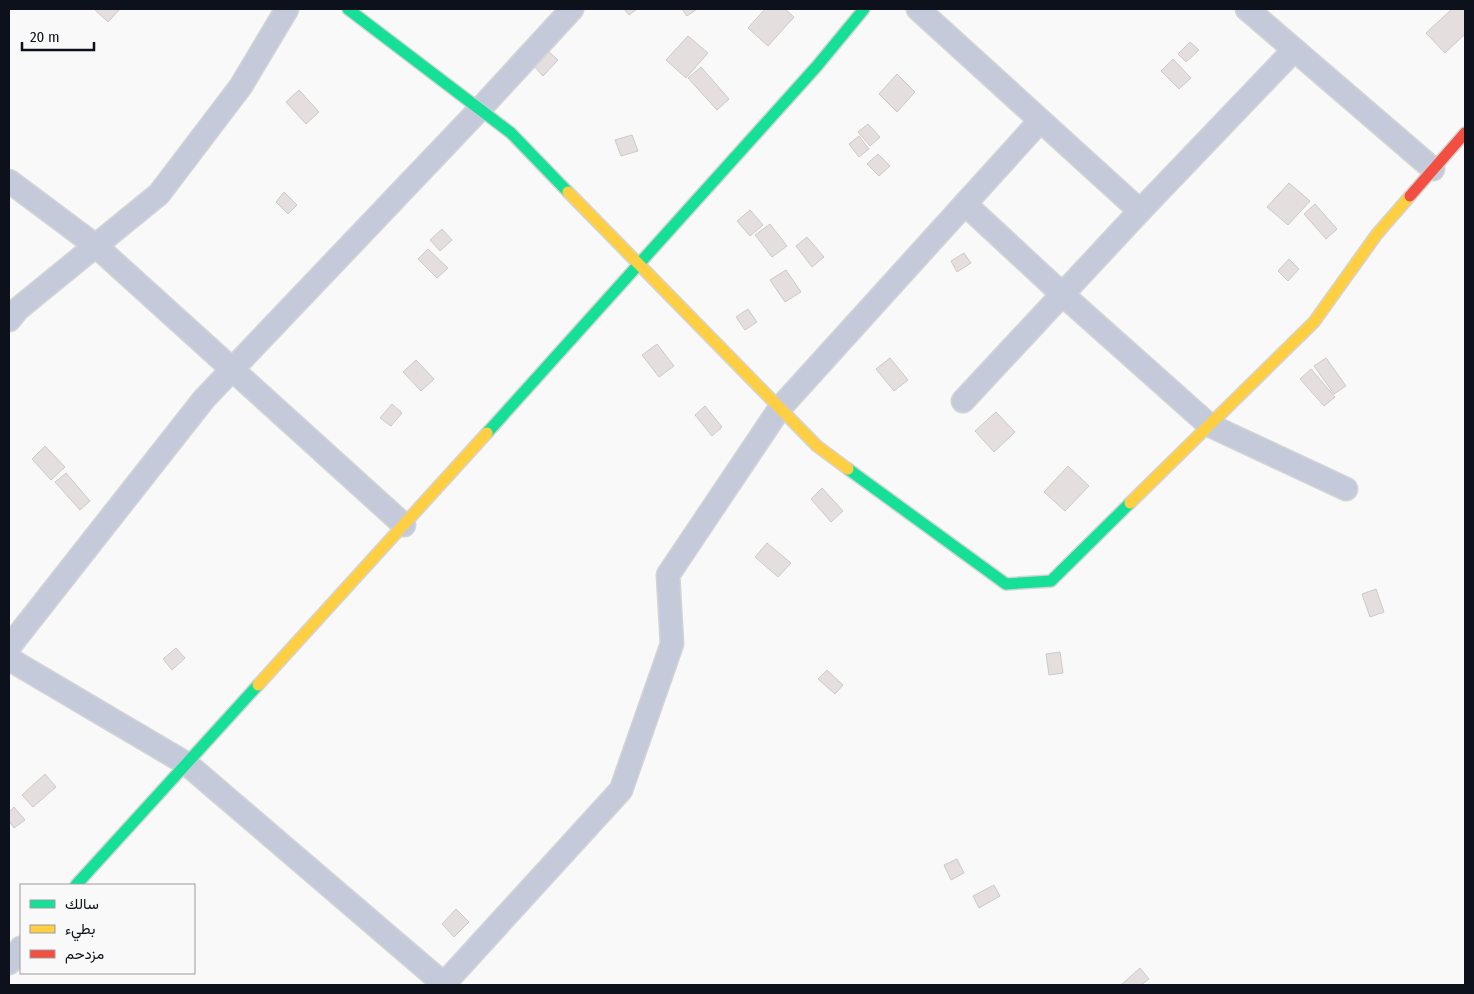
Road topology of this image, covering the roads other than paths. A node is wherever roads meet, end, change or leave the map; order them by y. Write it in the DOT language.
graph roads {
  1 [pos="287,9"];
  2 [pos="348,9"];
  3 [pos="572,9"];
  4 [pos="864,9"];
  5 [pos="918,9"];
  6 [pos="1247,9"];
  7 [pos="1294,50"];
  8 [pos="480,109"];
  9 [pos="1040,121"];
  10 [pos="1465,133"];
  11 [pos="1433,170"];
  12 [pos="9,181"];
  13 [pos="965,204"];
  14 [pos="1140,211"];
  15 [pos="96,246"];
  16 [pos="640,264"];
  17 [pos="1062,294"];
  18 [pos="9,320"];
  19 [pos="232,369"];
  20 [pos="963,401"];
  21 [pos="780,408"];
  22 [pos="1209,425"];
  23 [pos="1346,489"];
  24 [pos="404,525"];
  25 [pos="9,648"];
  26 [pos="9,659"];
  27 [pos="187,764"];
  28 [pos="77,884"];
  29 [pos="20,949"];
  30 [pos="9,963"];
  31 [pos="444,985"];
  1 -- 15 [label="street"];
  2 -- 8 [label="street"];
  3 -- 8 [label="street"];
  4 -- 16 [label="street"];
  5 -- 9 [label="street"];
  6 -- 7 [label="street"];
  7 -- 11 [label="street"];
  7 -- 14 [label="street"];
  8 -- 16 [label="street"];
  8 -- 19 [label="street"];
  9 -- 13 [label="street"];
  9 -- 14 [label="street"];
  10 -- 11 [label="street"];
  11 -- 22 [label="street"];
  12 -- 15 [label="street"];
  13 -- 17 [label="street"];
  13 -- 21 [label="street"];
  14 -- 17 [label="street"];
  15 -- 18 [label="street"];
  15 -- 19 [label="street"];
  16 -- 21 [label="street"];
  16 -- 24 [label="street"];
  17 -- 20 [label="street"];
  17 -- 22 [label="street"];
  19 -- 24 [label="street"];
  19 -- 25 [label="street"];
  21 -- 22 [label="street"];
  21 -- 31 [label="street"];
  22 -- 23 [label="street"];
  24 -- 27 [label="street"];
  26 -- 27 [label="street"];
  27 -- 28 [label="street"];
  27 -- 31 [label="street"];
  29 -- 30 [label="street"];
}
